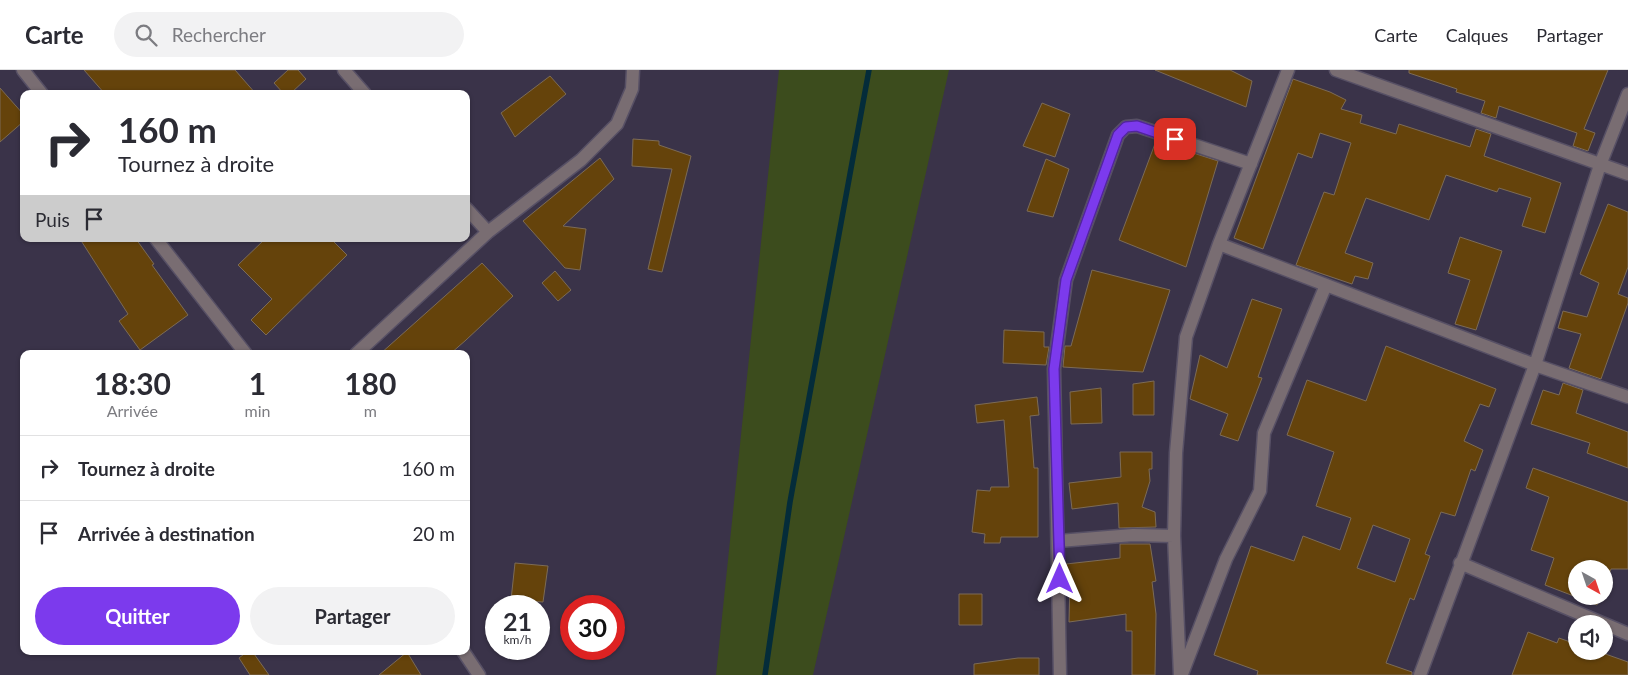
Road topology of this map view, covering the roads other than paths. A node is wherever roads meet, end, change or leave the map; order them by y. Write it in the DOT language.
graph roads {
  1 [pos="23,70"];
  2 [pos="344,70"];
  3 [pos="633,70"];
  4 [pos="1288,70"];
  5 [pos="1336,70"];
  6 [pos="39,90"];
  7 [pos="362,90"];
  8 [pos="1628,94"];
  9 [pos="1251,164"];
  10 [pos="1600,165"];
  11 [pos="1628,174"];
  12 [pos="470,212"];
  13 [pos="488,232"];
  14 [pos="158,242"];
  15 [pos="1219,244"];
  16 [pos="1326,285"];
  17 [pos="243,350"];
  18 [pos="360,350"];
  19 [pos="1535,365"];
  20 [pos="1628,397"];
  21 [pos="1174,536"];
  22 [pos="1059,541"];
  23 [pos="1460,563"];
  24 [pos="1628,634"];
  25 [pos="466,655"];
  26 [pos="479,675"];
  27 [pos="1060,675"];
  28 [pos="1181,675"];
  29 [pos="1420,675"];
  1 -- 6 [label="street"];
  2 -- 7 [label="street"];
  3 -- 13 [label="street"];
  4 -- 9 [label="street"];
  5 -- 10 [label="street"];
  8 -- 10 [label="street"];
  9 -- 15 [label="street"];
  9 -- 22 [label="street"];
  10 -- 11 [label="street"];
  10 -- 19 [label="street"];
  12 -- 13 [label="street"];
  13 -- 18 [label="street"];
  14 -- 17 [label="street"];
  15 -- 16 [label="street"];
  15 -- 21 [label="street"];
  16 -- 19 [label="street"];
  16 -- 28 [label="street"];
  19 -- 20 [label="street"];
  19 -- 23 [label="street"];
  21 -- 22 [label="street"];
  21 -- 28 [label="street"];
  22 -- 27 [label="street"];
  23 -- 24 [label="street"];
  23 -- 29 [label="street"];
  25 -- 26 [label="street"];
}
